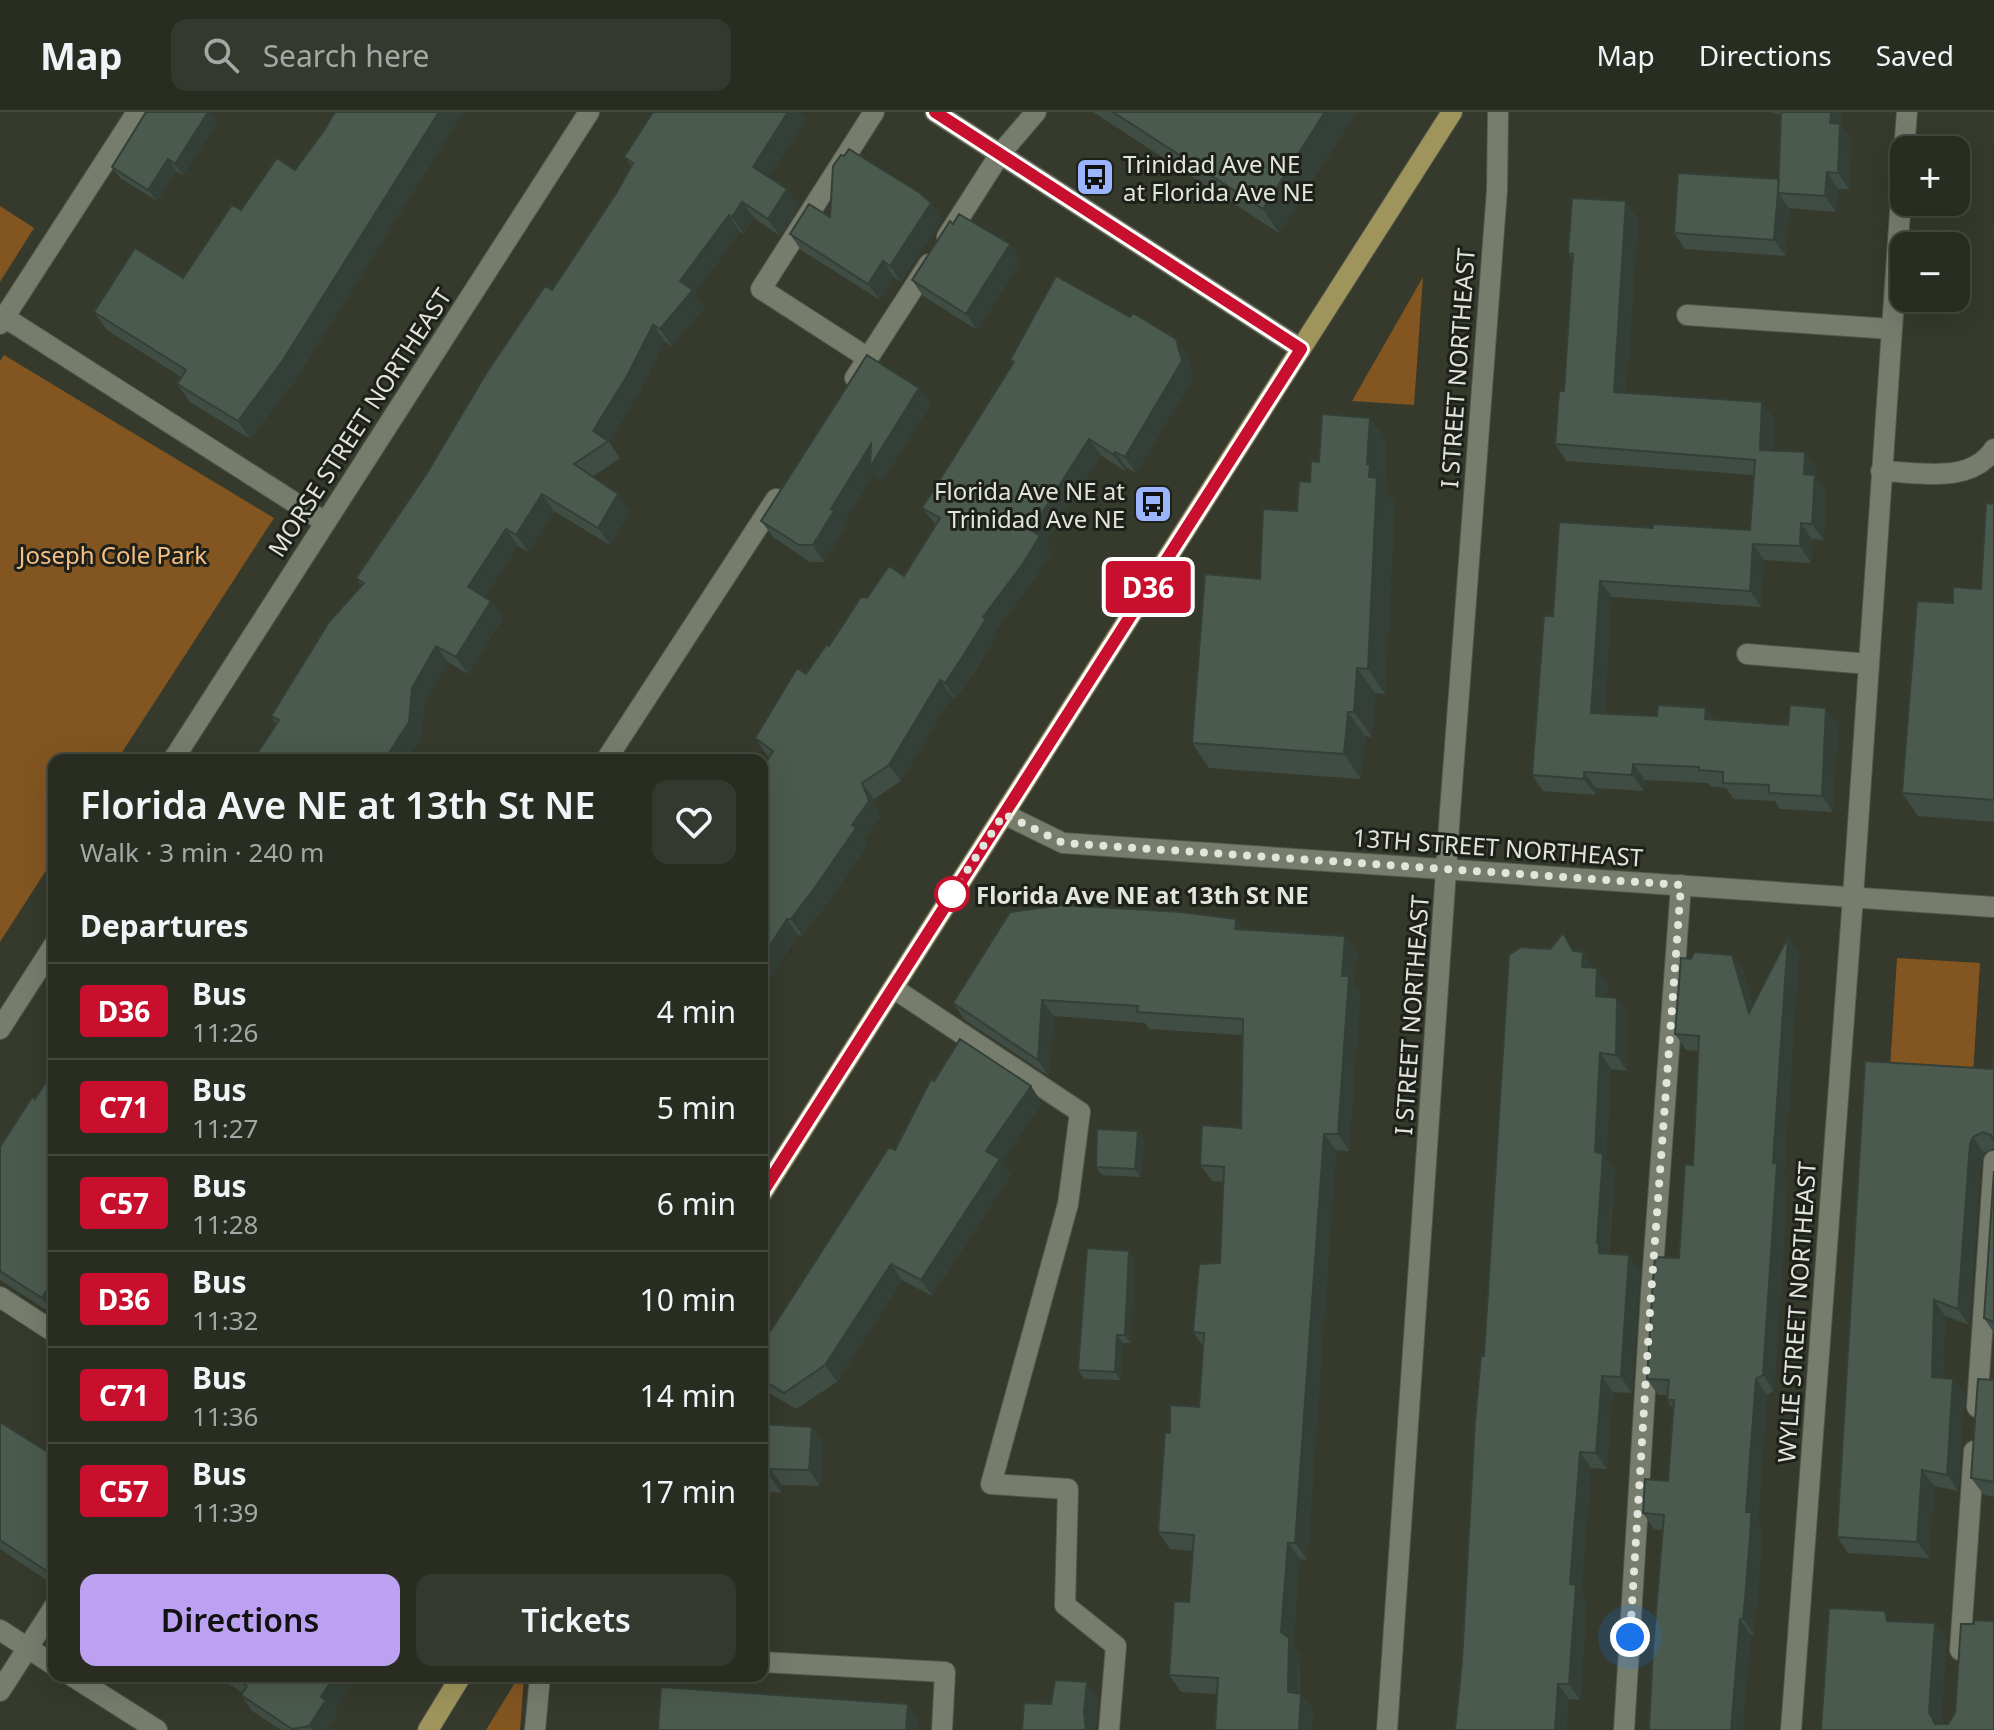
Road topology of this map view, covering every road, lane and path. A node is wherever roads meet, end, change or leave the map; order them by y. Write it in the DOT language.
graph roads {
  1 [pos="137,112"];
  2 [pos="589,112"];
  3 [pos="874,112"];
  4 [pos="935,112"];
  5 [pos="1036,112"];
  6 [pos="1452,112"];
  7 [pos="1498,112"];
  8 [pos="1907,112"];
  9 [pos="1905,136"];
  10 [pos="1000,154"];
  11 [pos="1899,216"];
  12 [pos="1687,315"];
  13 [pos="2,320"];
  14 [pos="1891,329"];
  15 [pos="1301,349"];
  16 [pos="868,358"];
  17 [pos="842,398"];
  18 [pos="1994,449"];
  19 [pos="1881,471"];
  20 [pos="789,479"];
  21 [pos="325,522"];
  22 [pos="1747,654"];
  23 [pos="1869,664"];
  24 [pos="177,754"];
  25 [pos="610,754"];
  26 [pos="1004,814"];
  27 [pos="1446,871"];
  28 [pos="1681,885"];
  29 [pos="1853,897"];
  30 [pos="1994,907"];
  31 [pos="48,954"];
  32 [pos="893,988"];
  33 [pos="0,1029"];
  34 [pos="1994,1161"];
  35 [pos="768,1184"];
  36 [pos="0,1297"];
  37 [pos="48,1328"];
  38 [pos="48,1616"];
  39 [pos="0,1630"];
  40 [pos="27,1648"];
  41 [pos="48,1661"];
  42 [pos="768,1662"];
  43 [pos="1959,1667"];
  44 [pos="81,1682"];
  45 [pos="457,1682"];
  46 [pos="539,1682"];
  47 [pos="0,1691"];
  48 [pos="157,1730"];
  49 [pos="428,1730"];
  50 [pos="535,1730"];
  51 [pos="942,1730"];
  52 [pos="1109,1730"];
  53 [pos="1387,1730"];
  54 [pos="1624,1730"];
  55 [pos="1791,1730"];
  1 -- 13 [label="street"];
  2 -- 21 [label="street, MORSE STREET NORTHEAST"];
  3 -- 16 [label="street"];
  4 -- 10 [label="street"];
  5 -- 10 [label="street"];
  6 -- 15 [label="main road"];
  7 -- 27 [label="street, I STREET NORTHEAST"];
  8 -- 9 [label="street, WYLIE STREET NORTHEAST"];
  10 -- 15 [label="street"];
  10 -- 16 [label="street"];
  11 -- 14 [label="street, WYLIE STREET NORTHEAST"];
  12 -- 14 [label="street"];
  13 -- 21 [label="street"];
  14 -- 19 [label="street, WYLIE STREET NORTHEAST"];
  15 -- 26 [label="main road"];
  16 -- 17 [label="street"];
  18 -- 19 [label="street"];
  19 -- 23 [label="street, WYLIE STREET NORTHEAST"];
  20 -- 25 [label="street"];
  21 -- 24 [label="street, MORSE STREET NORTHEAST"];
  22 -- 23 [label="street"];
  23 -- 29 [label="street, WYLIE STREET NORTHEAST"];
  26 -- 27 [label="street, 13TH STREET NORTHEAST"];
  26 -- 32 [label="main road"];
  27 -- 28 [label="street, 13TH STREET NORTHEAST"];
  27 -- 53 [label="street, I STREET NORTHEAST"];
  28 -- 29 [label="street, 13TH STREET NORTHEAST"];
  28 -- 54 [label="street"];
  29 -- 30 [label="street, 13TH STREET NORTHEAST"];
  29 -- 55 [label="street, WYLIE STREET NORTHEAST"];
  31 -- 33 [label="street"];
  32 -- 35 [label="main road"];
  32 -- 52 [label="street"];
  34 -- 43 [label="street"];
  36 -- 37 [label="street"];
  38 -- 40 [label="street"];
  39 -- 40 [label="street"];
  40 -- 41 [label="street"];
  40 -- 47 [label="street"];
  42 -- 51 [label="street"];
  44 -- 48 [label="street"];
  45 -- 49 [label="main road"];
  46 -- 50 [label="street"];
}
